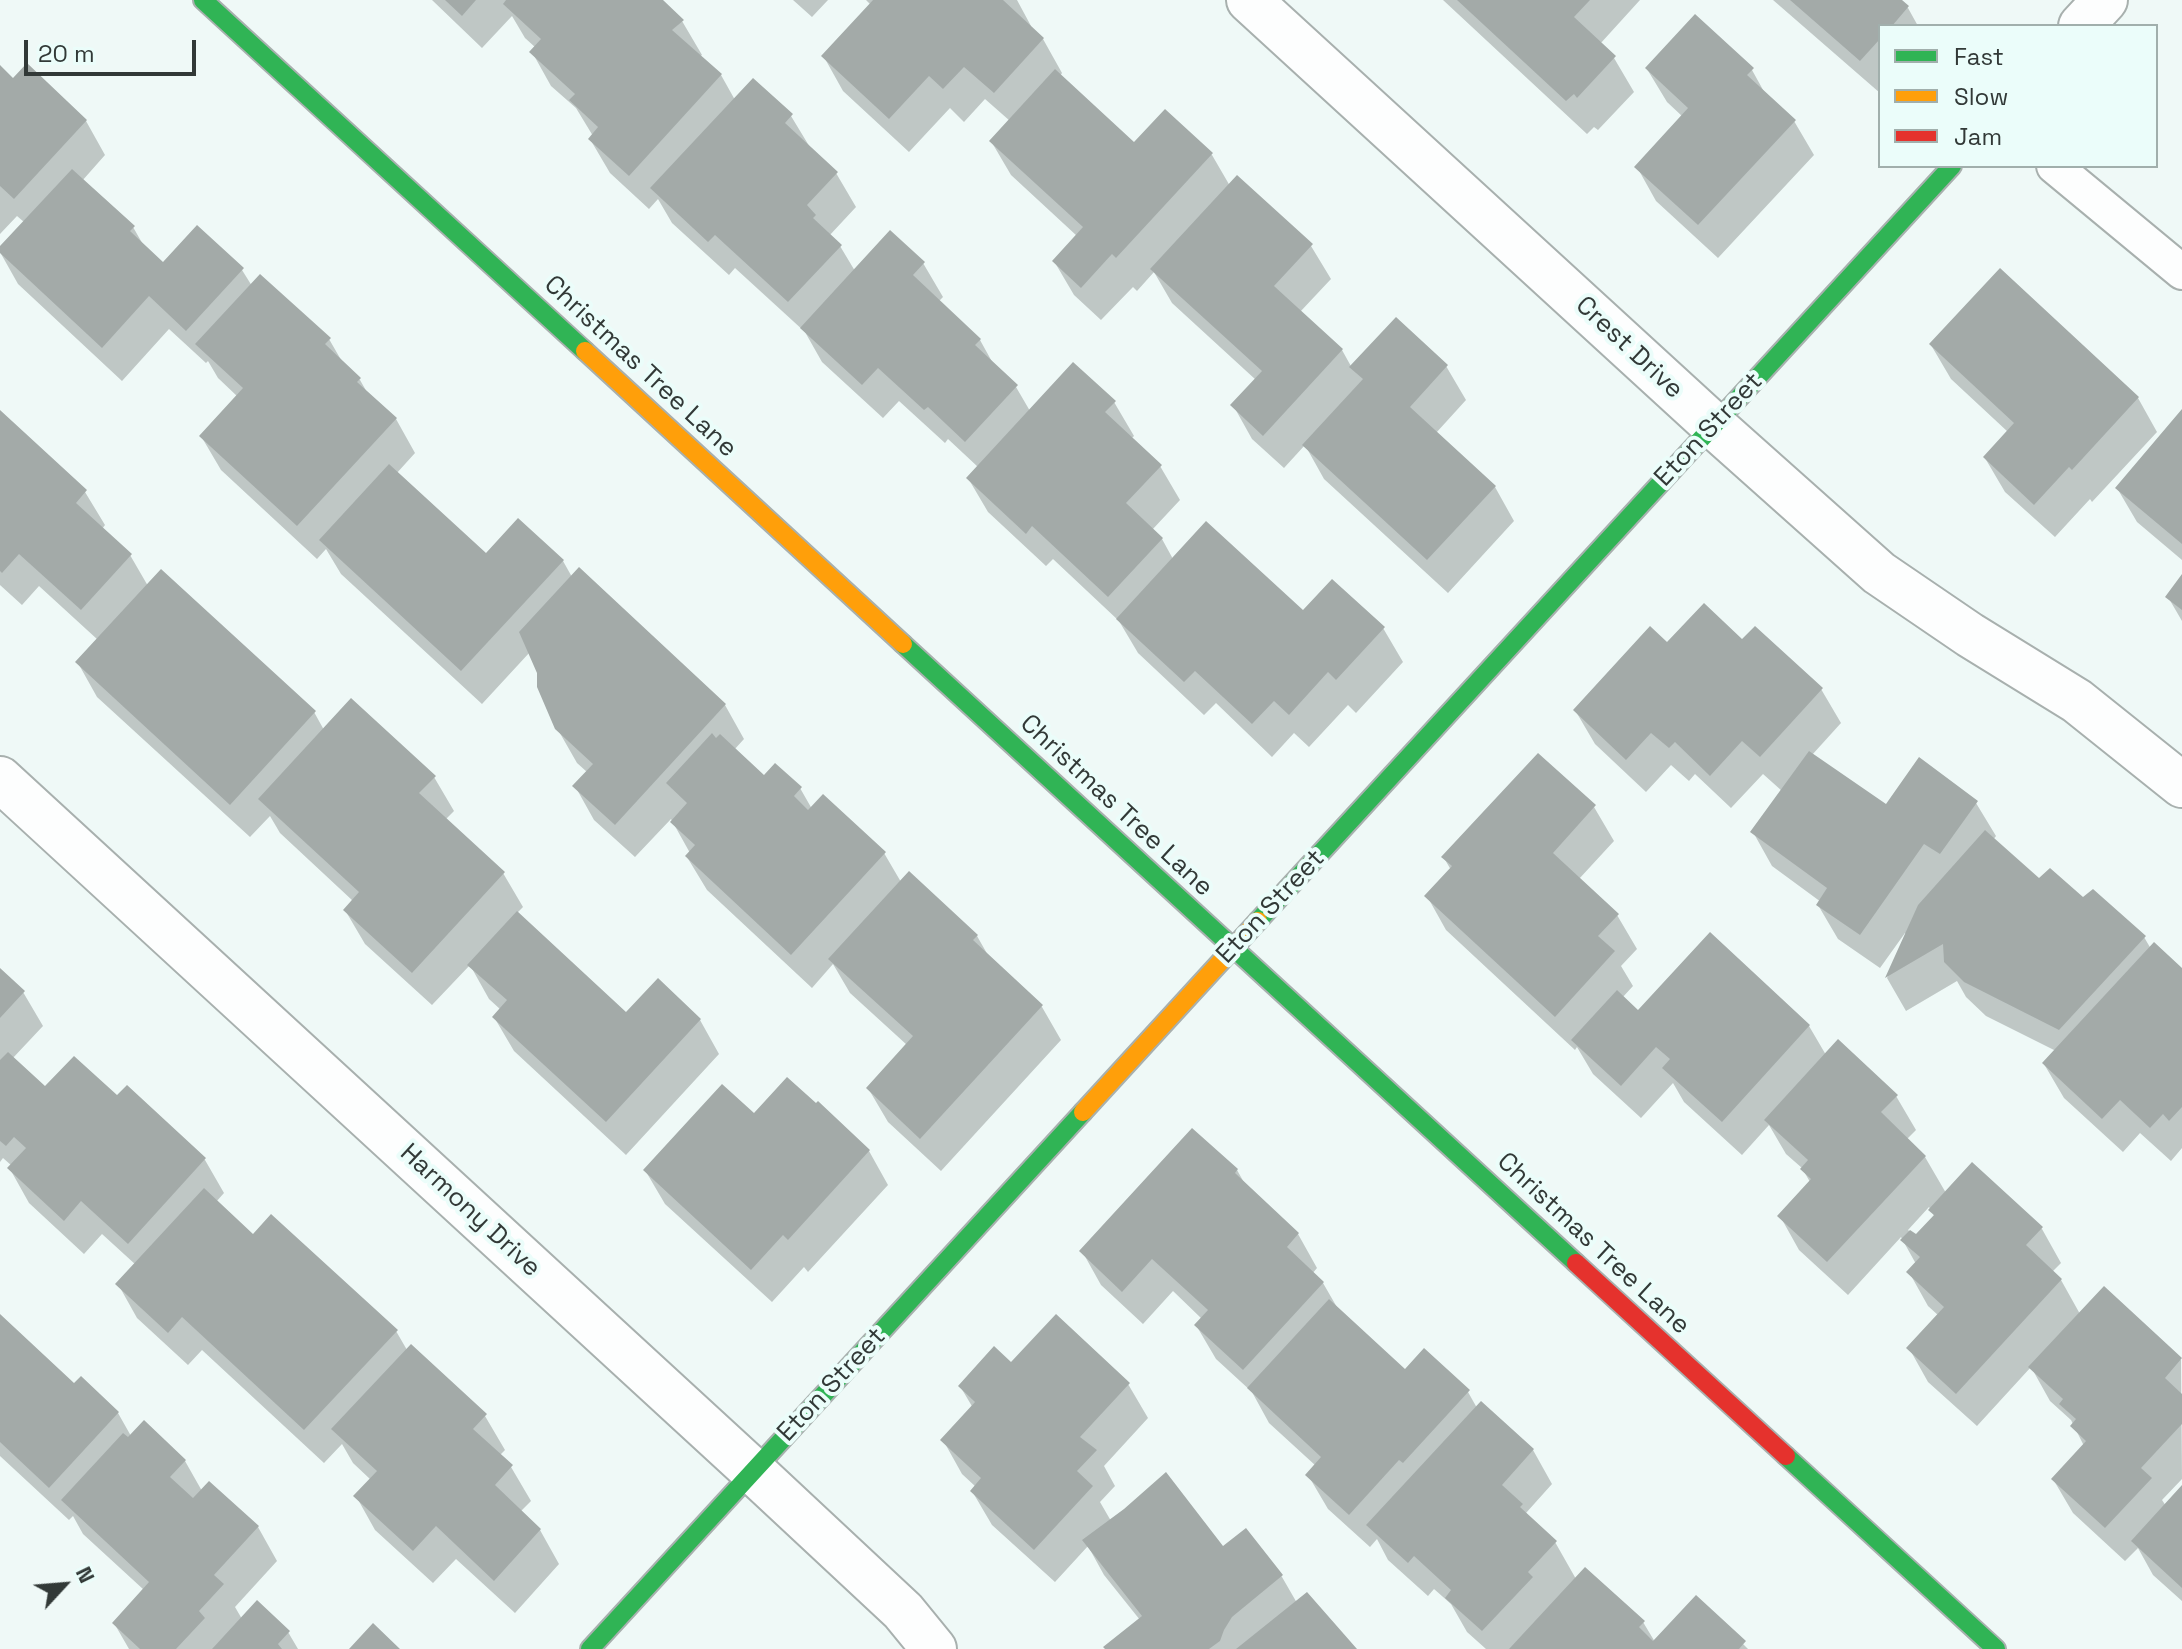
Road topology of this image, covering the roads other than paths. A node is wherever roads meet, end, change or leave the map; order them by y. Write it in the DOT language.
graph roads {
  1 [pos="203,0"];
  2 [pos="1249,0"];
  3 [pos="2105,0"];
  4 [pos="2083,24"];
  5 [pos="1950,168"];
  6 [pos="2056,168"];
  7 [pos="2182,272"];
  8 [pos="1713,425"];
  9 [pos="0,779"];
  10 [pos="2182,785"];
  11 [pos="1233,949"];
  12 [pos="753,1471"];
  13 [pos="590,1649"];
  14 [pos="934,1649"];
  15 [pos="1996,1649"];
  1 -- 11 [label="street, Christmas Tree Lane"];
  2 -- 8 [label="street, Crest Drive"];
  3 -- 4 [label="street"];
  5 -- 8 [label="street, Eton Street"];
  6 -- 7 [label="lane"];
  8 -- 10 [label="street, Crest Drive"];
  8 -- 11 [label="street, Eton Street"];
  9 -- 12 [label="street, Harmony Drive"];
  11 -- 12 [label="street, Eton Street"];
  11 -- 15 [label="street, Christmas Tree Lane"];
  12 -- 13 [label="street, Eton Street"];
  12 -- 14 [label="street, Harmony Drive"];
}
